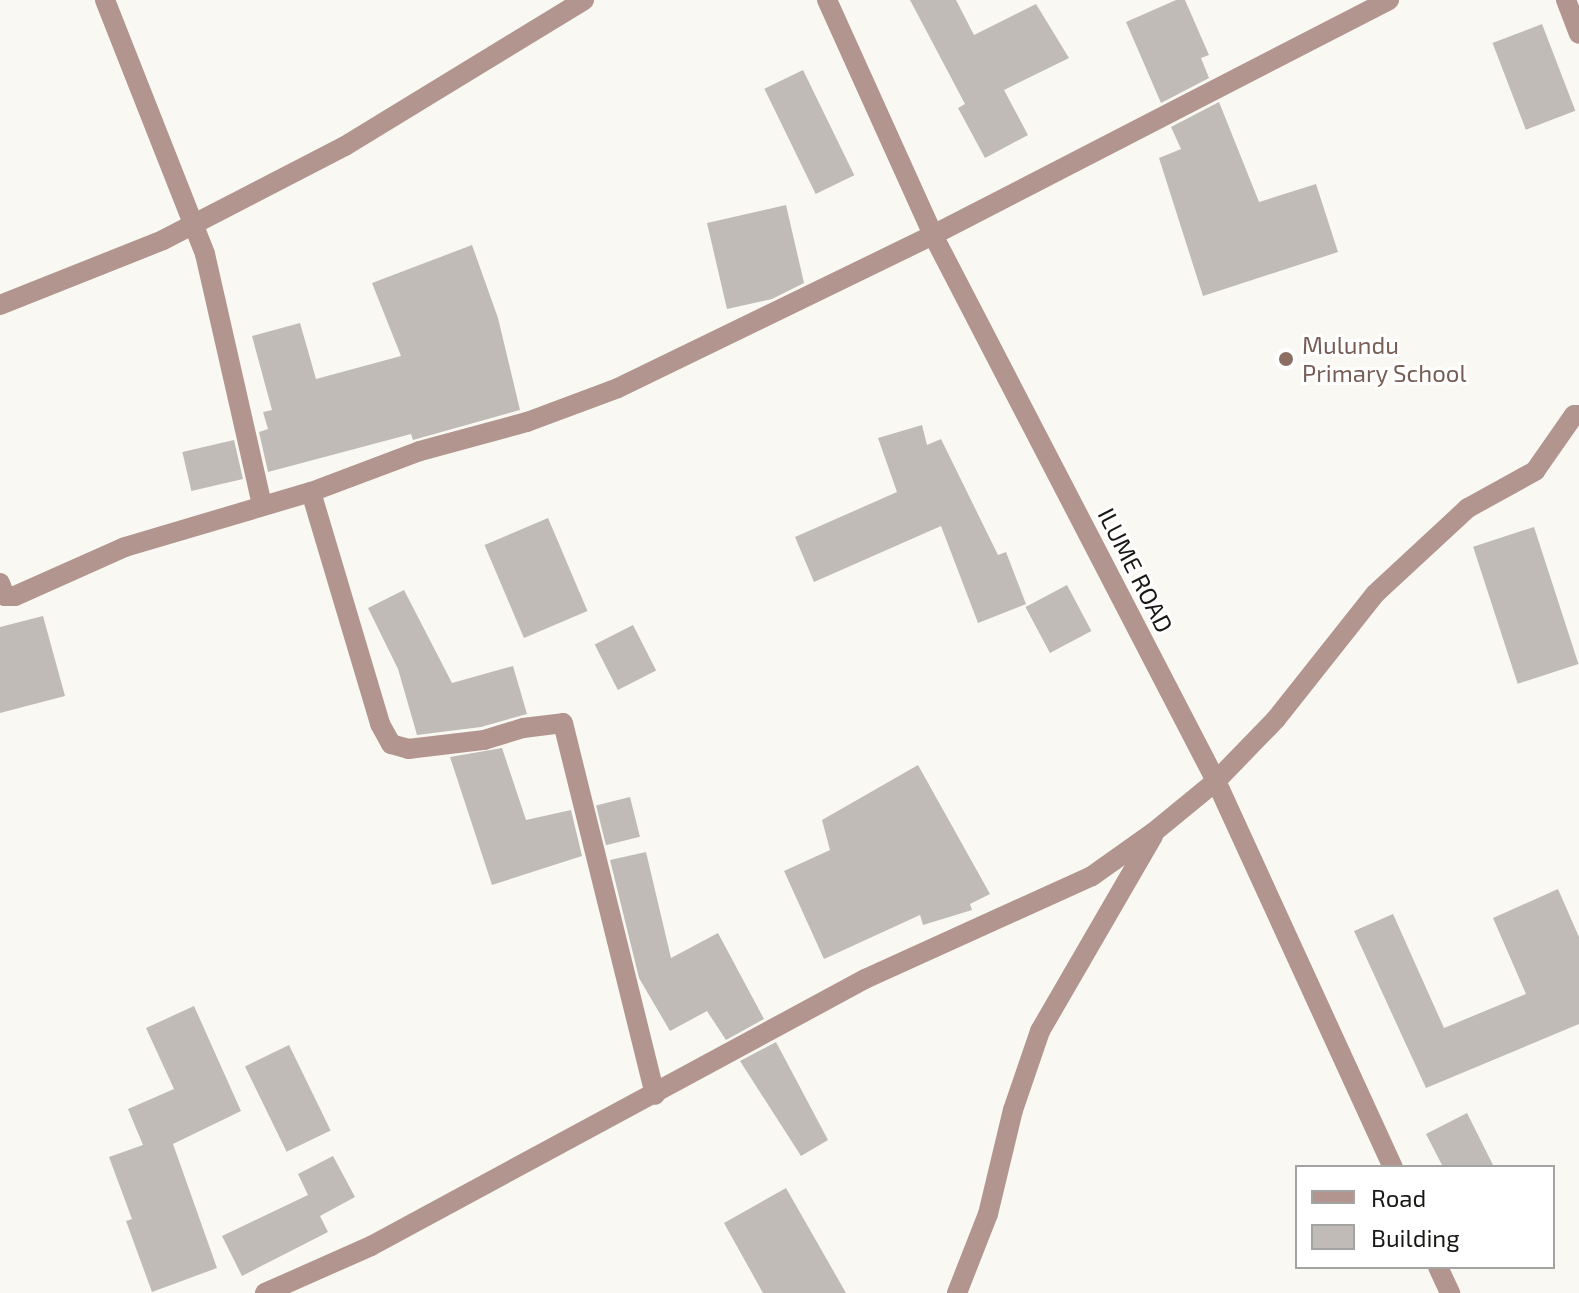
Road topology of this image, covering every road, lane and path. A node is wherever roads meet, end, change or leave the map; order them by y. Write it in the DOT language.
graph roads {
  1 [pos="105,0"];
  2 [pos="584,0"];
  3 [pos="827,0"];
  4 [pos="1389,0"];
  5 [pos="1566,0"];
  6 [pos="1579,34"];
  7 [pos="192,224"];
  8 [pos="933,235"];
  9 [pos="0,305"];
  10 [pos="1579,415"];
  11 [pos="311,492"];
  12 [pos="262,504"];
  13 [pos="0,583"];
  14 [pos="1216,781"];
  15 [pos="1154,832"];
  16 [pos="655,1095"];
  17 [pos="1392,1165"];
  18 [pos="1439,1269"];
  19 [pos="265,1293"];
  20 [pos="957,1293"];
  21 [pos="1450,1293"];
  1 -- 7 [label="street"];
  2 -- 7 [label="street"];
  3 -- 8 [label="street, ILUME ROAD"];
  4 -- 8 [label="street"];
  5 -- 6 [label="street"];
  7 -- 9 [label="street"];
  7 -- 12 [label="street"];
  8 -- 11 [label="street"];
  8 -- 14 [label="street, ILUME ROAD"];
  10 -- 14 [label="street"];
  11 -- 12 [label="street"];
  11 -- 16 [label="street"];
  12 -- 13 [label="street"];
  14 -- 15 [label="street"];
  14 -- 17 [label="street, ILUME ROAD"];
  15 -- 16 [label="street"];
  15 -- 20 [label="street"];
  16 -- 19 [label="street"];
  18 -- 21 [label="street"];
}
